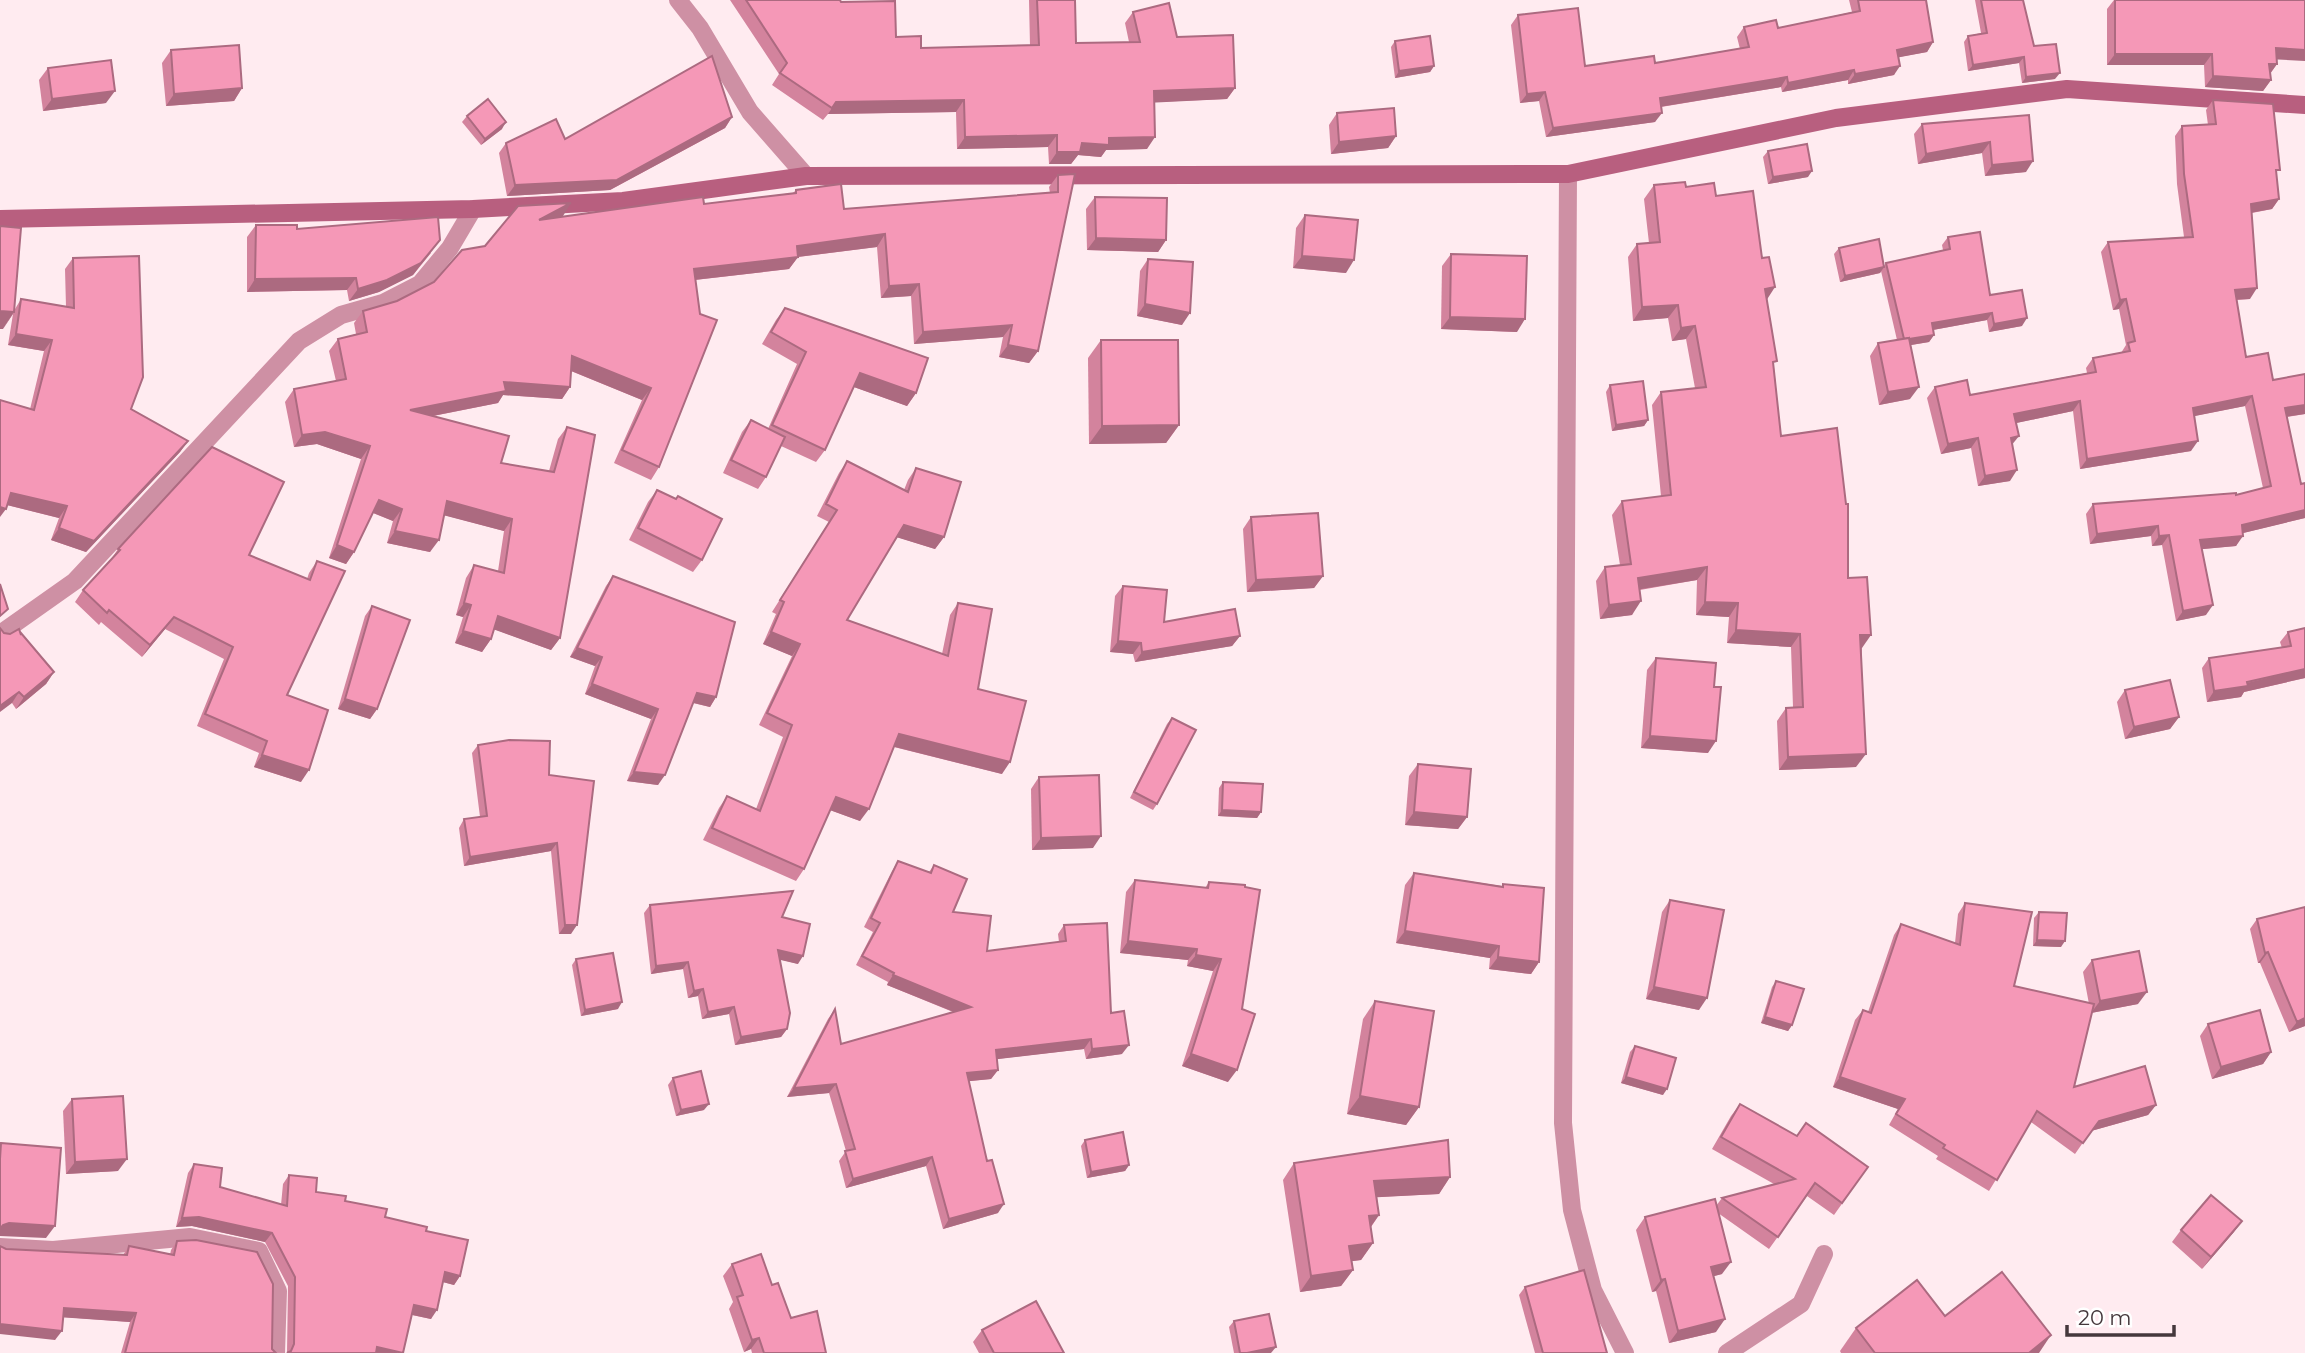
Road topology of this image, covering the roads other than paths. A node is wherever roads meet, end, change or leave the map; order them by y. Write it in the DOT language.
graph roads {
  1 [pos="678,0"];
  2 [pos="2305,105"];
  3 [pos="1568,174"];
  4 [pos="806,176"];
  5 [pos="473,209"];
  6 [pos="0,219"];
  7 [pos="0,634"];
  8 [pos="0,1247"];
  9 [pos="1824,1254"];
  10 [pos="276,1353"];
  11 [pos="1625,1353"];
  12 [pos="1727,1353"];
  1 -- 4 [label="street"];
  2 -- 3 [label="street"];
  3 -- 4 [label="street"];
  3 -- 11 [label="street"];
  4 -- 5 [label="street"];
  5 -- 6 [label="street"];
  5 -- 7 [label="street"];
  8 -- 10 [label="street"];
  9 -- 12 [label="street"];
}
